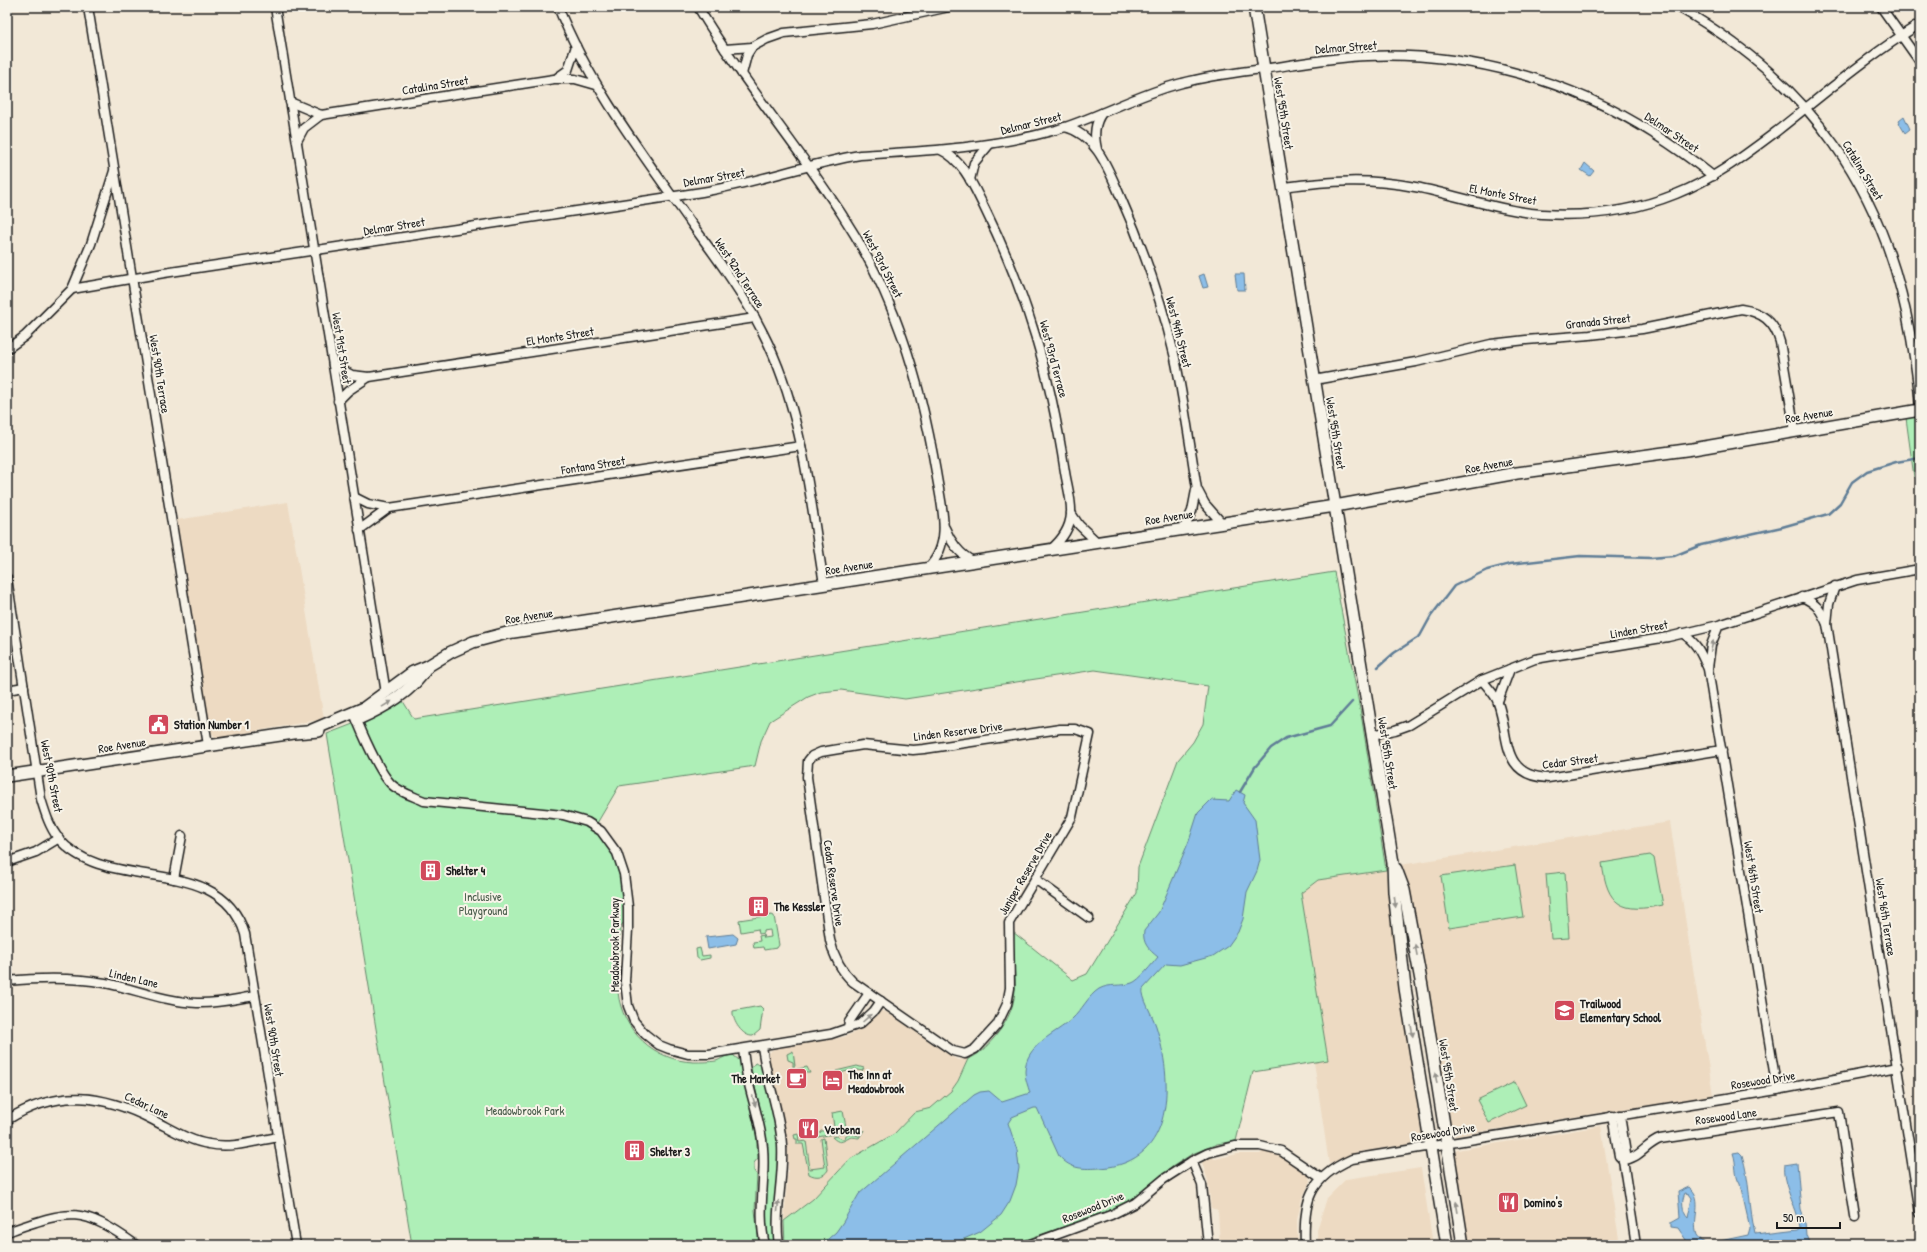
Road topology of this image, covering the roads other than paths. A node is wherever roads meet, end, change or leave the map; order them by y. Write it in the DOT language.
graph roads {
  1 [pos="88,7"];
  2 [pos="275,7"];
  3 [pos="558,7"];
  4 [pos="698,7"];
  5 [pos="949,7"];
  6 [pos="1254,7"];
  7 [pos="1678,7"];
  8 [pos="1881,7"];
  9 [pos="1920,24"];
  10 [pos="1901,35"];
  11 [pos="576,46"];
  12 [pos="752,47"];
  13 [pos="725,49"];
  14 [pos="1920,62"];
  15 [pos="1264,69"];
  16 [pos="742,74"];
  17 [pos="554,79"];
  18 [pos="596,84"];
  19 [pos="290,102"];
  20 [pos="1806,108"];
  21 [pos="1102,113"];
  22 [pos="321,115"];
  23 [pos="1065,126"];
  24 [pos="296,141"];
  25 [pos="989,145"];
  26 [pos="940,150"];
  27 [pos="1097,150"];
  28 [pos="808,166"];
  29 [pos="114,170"];
  30 [pos="1713,176"];
  31 [pos="970,180"];
  32 [pos="1283,187"];
  33 [pos="672,196"];
  34 [pos="314,250"];
  35 [pos="133,279"];
  36 [pos="72,289"];
  37 [pos="755,318"];
  38 [pos="7,349"];
  39 [pos="332,365"];
  40 [pos="369,377"];
  41 [pos="1314,380"];
  42 [pos="338,401"];
  43 [pos="1920,410"];
  44 [pos="1795,431"];
  45 [pos="801,446"];
  46 [pos="1197,489"];
  47 [pos="354,497"];
  48 [pos="1335,506"];
  49 [pos="389,508"];
  50 [pos="1071,513"];
  51 [pos="1221,522"];
  52 [pos="945,527"];
  53 [pos="1184,528"];
  54 [pos="360,530"];
  55 [pos="1097,542"];
  56 [pos="1050,550"];
  57 [pos="973,561"];
  58 [pos="928,568"];
  59 [pos="1920,569"];
  60 [pos="7,578"];
  61 [pos="824,584"];
  62 [pos="1835,586"];
  63 [pos="8,593"];
  64 [pos="1802,597"];
  65 [pos="1828,624"];
  66 [pos="1719,625"];
  67 [pos="1682,633"];
  68 [pos="428,666"];
  69 [pos="1510,669"];
  70 [pos="1708,669"];
  71 [pos="1482,680"];
  72 [pos="24,687"];
  73 [pos="7,690"];
  74 [pos="386,693"];
  75 [pos="1498,701"];
  76 [pos="355,716"];
  77 [pos="1090,734"];
  78 [pos="1372,735"];
  79 [pos="208,745"];
  80 [pos="1722,750"];
  81 [pos="808,761"];
  82 [pos="38,771"];
  83 [pos="7,776"];
  84 [pos="182,836"];
  85 [pos="59,838"];
  86 [pos="7,862"];
  87 [pos="1393,863"];
  88 [pos="174,879"];
  89 [pos="1035,879"];
  90 [pos="1089,918"];
  91 [pos="7,981"];
  92 [pos="869,993"];
  93 [pos="255,996"];
  94 [pos="880,1001"];
  95 [pos="848,1027"];
  96 [pos="762,1046"];
  97 [pos="743,1049"];
  98 [pos="1898,1067"];
  99 [pos="1777,1090"];
  100 [pos="1616,1116"];
  101 [pos="7,1120"];
  102 [pos="278,1137"];
  103 [pos="1446,1143"];
  104 [pos="1431,1146"];
  105 [pos="1623,1160"];
  106 [pos="1192,1161"];
  107 [pos="1321,1178"];
  108 [pos="1920,1213"];
  109 [pos="1855,1217"];
  110 [pos="7,1232"];
  111 [pos="1049,1241"];
  112 [pos="136,1245"];
  113 [pos="296,1245"];
  114 [pos="765,1245"];
  115 [pos="779,1245"];
  116 [pos="1028,1245"];
  117 [pos="1208,1245"];
  118 [pos="1305,1245"];
  119 [pos="1447,1245"];
  120 [pos="1463,1245"];
  121 [pos="1636,1245"];
  1 -- 29 [label="street, West 90th Terrace"];
  2 -- 19 [label="street, West 91st Street"];
  3 -- 11 [label="street, West 92nd Terrace"];
  4 -- 13 [label="street, West 93rd Street"];
  5 -- 12 [label="street"];
  6 -- 15 [label="main road, West 95th Street"];
  7 -- 20 [label="street, Catalina Street"];
  8 -- 10 [label="street"];
  9 -- 10 [label="street"];
  10 -- 14 [label="street"];
  10 -- 20 [label="street"];
  11 -- 17 [label="street, Catalina Street"];
  11 -- 18 [label="street, West 92nd Terrace"];
  12 -- 13 [label="street"];
  12 -- 16 [label="street"];
  13 -- 16 [label="street, West 93rd Street"];
  15 -- 21 [label="street, Delmar Street"];
  15 -- 30 [label="street, Delmar Street"];
  15 -- 32 [label="main road, West 95th Street"];
  16 -- 28 [label="street, West 93rd Street"];
  17 -- 18 [label="street, Catalina Street"];
  17 -- 22 [label="street, Catalina Street"];
  18 -- 33 [label="street, West 92nd Terrace"];
  19 -- 22 [label="street"];
  19 -- 24 [label="street, West 91st Street"];
  20 -- 30 [label="street"];
  20 -- 43 [label="street, Catalina Street"];
  21 -- 23 [label="street, Delmar Street"];
  21 -- 27 [label="street, West 94th Street"];
  22 -- 24 [label="street, Catalina Street"];
  23 -- 25 [label="street, Delmar Street"];
  23 -- 27 [label="street, West 94th Street"];
  24 -- 34 [label="street, West 91st Street"];
  25 -- 26 [label="street, Delmar Street"];
  25 -- 31 [label="street"];
  26 -- 28 [label="street, Delmar Street"];
  26 -- 31 [label="street, West 93rd Terrace"];
  27 -- 46 [label="street, West 94th Street"];
  28 -- 33 [label="street, Delmar Street"];
  28 -- 52 [label="street, West 93rd Street"];
  29 -- 35 [label="street, West 90th Terrace"];
  29 -- 36 [label="street"];
  30 -- 32 [label="street, El Monte Street"];
  31 -- 50 [label="street, West 93rd Terrace"];
  32 -- 41 [label="main road, West 95th Street"];
  33 -- 34 [label="street, Delmar Street"];
  33 -- 37 [label="street, West 92nd Terrace"];
  34 -- 35 [label="street, Delmar Street"];
  34 -- 39 [label="street, West 91st Street"];
  35 -- 36 [label="street, Delmar Street"];
  35 -- 79 [label="street, West 90th Terrace"];
  36 -- 38 [label="street"];
  37 -- 40 [label="street, El Monte Street"];
  37 -- 45 [label="street, West 92nd Terrace"];
  39 -- 40 [label="street, El Monte Street"];
  39 -- 42 [label="street, West 91st Street"];
  40 -- 42 [label="street, El Monte Street"];
  41 -- 44 [label="street, Granada Street"];
  41 -- 48 [label="main road, West 95th Street"];
  42 -- 47 [label="street, West 91st Street"];
  43 -- 44 [label="main road, Roe Avenue"];
  44 -- 48 [label="main road, Roe Avenue"];
  45 -- 49 [label="street, Fontana Street"];
  45 -- 61 [label="street, West 92nd Terrace"];
  46 -- 51 [label="street, West 94th Street"];
  46 -- 53 [label="street"];
  47 -- 49 [label="street, Fontana Street"];
  47 -- 54 [label="street, West 91st Street"];
  48 -- 51 [label="main road, Roe Avenue"];
  48 -- 78 [label="main road, West 95th Street"];
  49 -- 54 [label="street, Fontana Street"];
  50 -- 55 [label="street"];
  50 -- 56 [label="street, West 93rd Terrace"];
  51 -- 53 [label="main road, Roe Avenue"];
  52 -- 57 [label="street"];
  52 -- 58 [label="street, West 93rd Street"];
  53 -- 55 [label="main road, Roe Avenue"];
  54 -- 74 [label="street, West 91st Street"];
  55 -- 56 [label="main road, Roe Avenue"];
  56 -- 57 [label="main road, Roe Avenue"];
  57 -- 58 [label="main road, Roe Avenue"];
  58 -- 61 [label="main road, Roe Avenue"];
  59 -- 62 [label="street, Linden Street"];
  60 -- 63 [label="street, West 90th Street"];
  61 -- 68 [label="main road, Roe Avenue"];
  62 -- 64 [label="street, Linden Street"];
  62 -- 65 [label="street, West 96th Terrace"];
  63 -- 72 [label="street, West 90th Street"];
  64 -- 65 [label="street, West 96th Terrace"];
  64 -- 66 [label="street, Linden Street"];
  65 -- 98 [label="street, West 96th Terrace"];
  66 -- 67 [label="street, Linden Street"];
  70 -- 66 [label="street, West 96th Street, one-way"];
  67 -- 69 [label="street, Linden Street"];
  67 -- 70 [label="street, West 96th Street"];
  68 -- 74 [label="main road, Roe Avenue"];
  76 -- 68 [label="main road, Roe Avenue, one-way"];
  69 -- 71 [label="street, Linden Street"];
  69 -- 75 [label="street"];
  70 -- 80 [label="street, West 96th Street"];
  71 -- 75 [label="street, Cedar Street"];
  71 -- 78 [label="street, Linden Street"];
  72 -- 73 [label="street"];
  72 -- 82 [label="street, West 90th Street"];
  74 -- 76 [label="main road, Roe Avenue"];
  75 -- 80 [label="street, Cedar Street"];
  76 -- 79 [label="main road, Roe Avenue"];
  76 -- 97 [label="street, Meadowbrook Parkway"];
  77 -- 81 [label="street, Linden Reserve Drive"];
  77 -- 89 [label="street, Juniper Reserve Drive"];
  78 -- 87 [label="main road, West 95th Street"];
  79 -- 82 [label="main road, Roe Avenue"];
  80 -- 99 [label="street, West 96th Street"];
  81 -- 92 [label="street, Cedar Reserve Drive"];
  82 -- 83 [label="main road, Roe Avenue"];
  82 -- 85 [label="street, West 90th Street"];
  84 -- 88 [label="street"];
  85 -- 86 [label="street"];
  85 -- 88 [label="street, West 90th Street"];
  103 -- 87 [label="main road, West 95th Street, one-way"];
  87 -- 104 [label="main road, West 95th Street, one-way"];
  88 -- 93 [label="street, West 90th Street"];
  89 -- 90 [label="street"];
  89 -- 94 [label="street, Juniper Reserve Drive"];
  91 -- 93 [label="street, Linden Lane"];
  92 -- 94 [label="street, Cedar Reserve Drive"];
  92 -- 95 [label="street"];
  93 -- 102 [label="street, West 90th Street"];
  95 -- 94 [label="street, one-way"];
  95 -- 96 [label="street"];
  96 -- 97 [label="street"];
  115 -- 96 [label="street, one-way"];
  97 -- 114 [label="street, one-way"];
  98 -- 99 [label="street, Rosewood Drive"];
  98 -- 108 [label="street, West 96th Terrace"];
  99 -- 100 [label="street, Rosewood Drive"];
  100 -- 103 [label="street, Rosewood Drive"];
  100 -- 105 [label="street"];
  101 -- 102 [label="street, Cedar Lane"];
  102 -- 113 [label="street, West 90th Street"];
  103 -- 104 [label="street, Rosewood Drive"];
  120 -- 103 [label="main road, West 95th Street, one-way"];
  104 -- 107 [label="street, Rosewood Drive"];
  104 -- 119 [label="main road, West 95th Street"];
  105 -- 109 [label="street, Rosewood Lane"];
  105 -- 121 [label="street"];
  106 -- 107 [label="street, Rosewood Drive"];
  106 -- 111 [label="street, Rosewood Drive"];
  106 -- 117 [label="street"];
  107 -- 118 [label="street"];
  110 -- 112 [label="street"];
  111 -- 116 [label="street, Rosewood Drive"];
}
